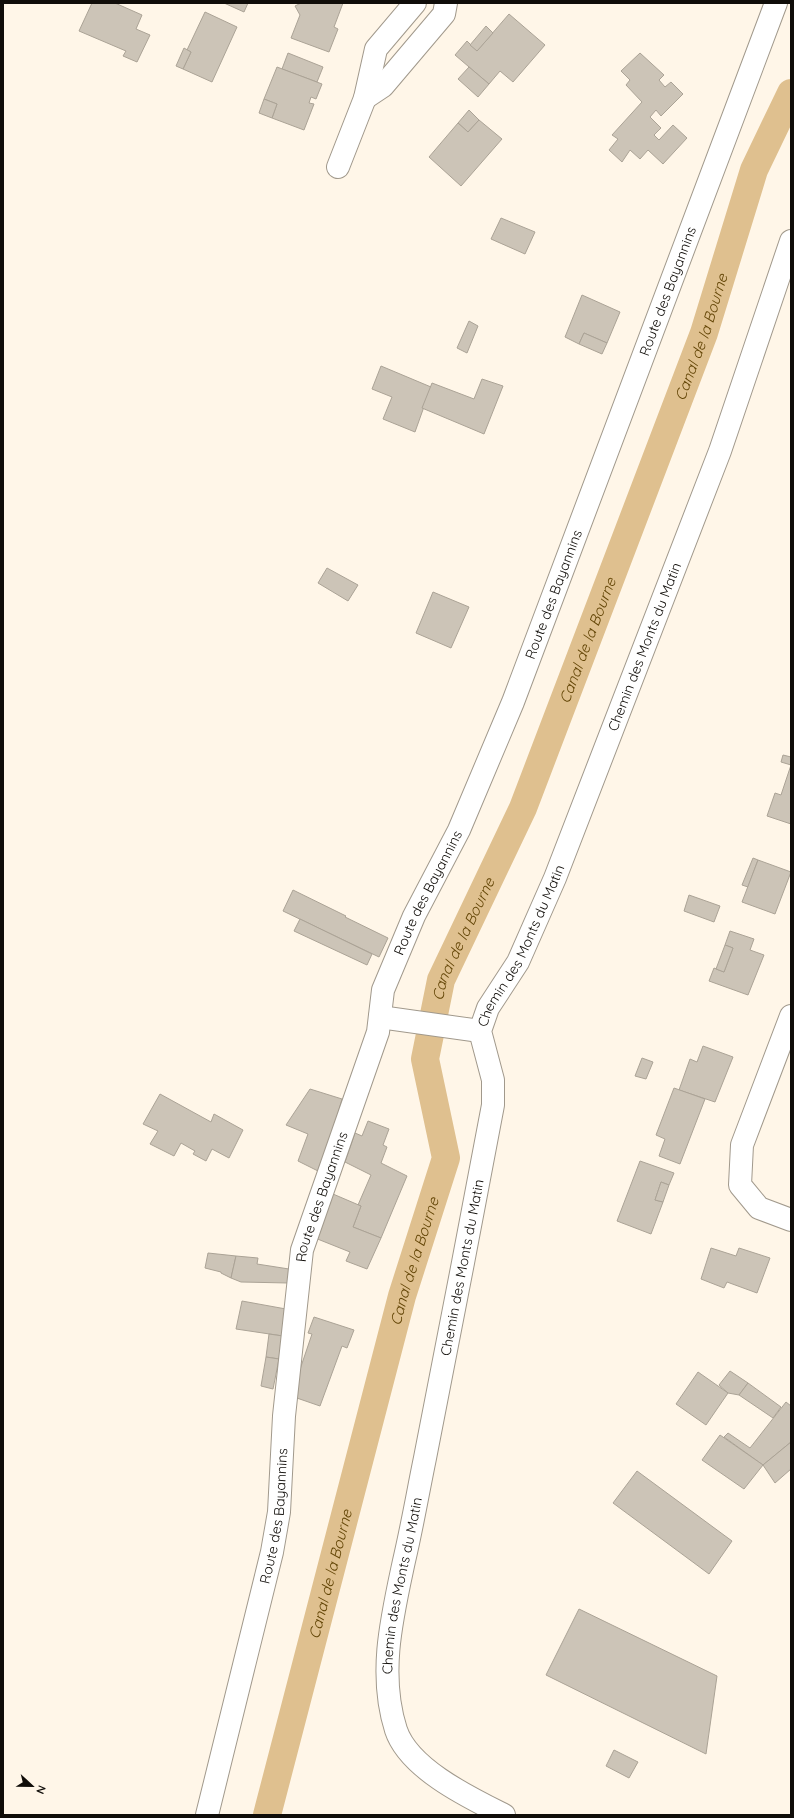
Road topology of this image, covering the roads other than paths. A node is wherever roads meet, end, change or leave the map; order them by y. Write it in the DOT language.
graph roads {
  1 [pos="416,3"];
  2 [pos="446,3"];
  3 [pos="776,3"];
  4 [pos="365,98"];
  5 [pos="338,167"];
  6 [pos="791,240"];
  7 [pos="791,1016"];
  8 [pos="390,1019"];
  9 [pos="471,1029"];
  10 [pos="791,1220"];
  11 [pos="207,1815"];
  12 [pos="504,1815"];
  1 -- 4 [label="street"];
  2 -- 4 [label="street"];
  3 -- 8 [label="street, Route des Bayannins"];
  4 -- 5 [label="street"];
  6 -- 9 [label="street, Chemin des Monts du Matin"];
  7 -- 10 [label="street"];
  8 -- 9 [label="street"];
  8 -- 11 [label="street, Route des Bayannins"];
  9 -- 12 [label="street, Chemin des Monts du Matin"];
}
